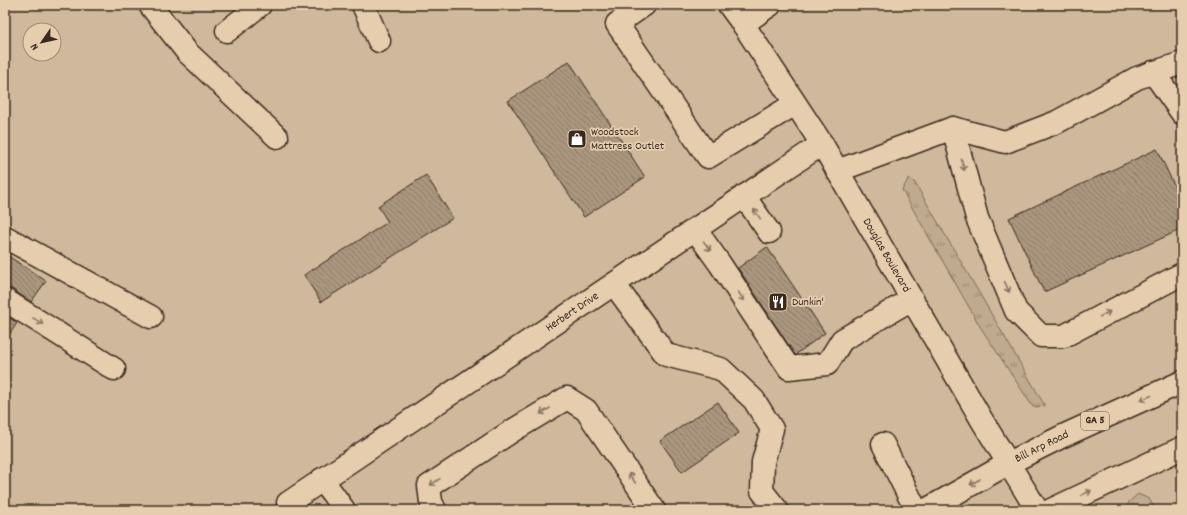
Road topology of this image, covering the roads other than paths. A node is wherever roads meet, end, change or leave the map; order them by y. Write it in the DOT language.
graph roads {
  1 [pos="150,5"];
  2 [pos="260,5"];
  3 [pos="363,5"];
  4 [pos="644,5"];
  5 [pos="729,5"];
  6 [pos="770,5"];
  7 [pos="743,24"];
  8 [pos="227,31"];
  9 [pos="379,41"];
  10 [pos="1182,63"];
  11 [pos="1153,72"];
  12 [pos="795,104"];
  13 [pos="1182,113"];
  14 [pos="953,128"];
  15 [pos="277,137"];
  16 [pos="822,144"];
  17 [pos="837,171"];
  18 [pos="744,196"];
  19 [pos="695,229"];
  20 [pos="769,232"];
  21 [pos="5,237"];
  22 [pos="1182,274"];
  23 [pos="614,284"];
  24 [pos="912,299"];
  25 [pos="5,300"];
  26 [pos="151,317"];
  27 [pos="114,369"];
  28 [pos="1182,382"];
  29 [pos="883,444"];
  30 [pos="1182,448"];
  31 [pos="1009,463"];
  32 [pos="322,479"];
  33 [pos="290,506"];
  34 [pos="344,510"];
  35 [pos="435,510"];
  36 [pos="654,510"];
  37 [pos="777,510"];
  38 [pos="916,510"];
  39 [pos="926,510"];
  40 [pos="1037,510"];
  41 [pos="1051,510"];
  1 -- 15 [label="main road"];
  2 -- 8 [label="main road"];
  3 -- 9 [label="main road"];
  4 -- 12 [label="main road"];
  5 -- 7 [label="main road, Douglas Boulevard"];
  6 -- 7 [label="main road"];
  7 -- 12 [label="main road, Douglas Boulevard"];
  10 -- 11 [label="main road"];
  11 -- 13 [label="main road"];
  11 -- 14 [label="main road"];
  12 -- 16 [label="main road, Douglas Boulevard"];
  14 -- 17 [label="main road"];
  14 -- 22 [label="main road, one-way"];
  16 -- 17 [label="main road, Douglas Boulevard"];
  16 -- 18 [label="main road, Herbert Drive"];
  17 -- 24 [label="main road, Douglas Boulevard"];
  18 -- 19 [label="main road, Herbert Drive"];
  20 -- 18 [label="main road, one-way"];
  19 -- 23 [label="main road, Herbert Drive"];
  19 -- 24 [label="main road, one-way"];
  21 -- 26 [label="main road"];
  23 -- 32 [label="main road, Herbert Drive"];
  23 -- 37 [label="main road"];
  24 -- 31 [label="main road, Douglas Boulevard"];
  25 -- 27 [label="main road, one-way"];
  28 -- 31 [label="main road, Bill Arp Road / GA 5, one-way"];
  29 -- 38 [label="main road"];
  41 -- 30 [label="main road, one-way"];
  31 -- 39 [label="main road, Bill Arp Road / GA 5, one-way"];
  31 -- 40 [label="main road, Douglas Boulevard"];
  32 -- 33 [label="main road, Herbert Drive"];
  32 -- 34 [label="main road"];
  36 -- 35 [label="main road, one-way"];
}
